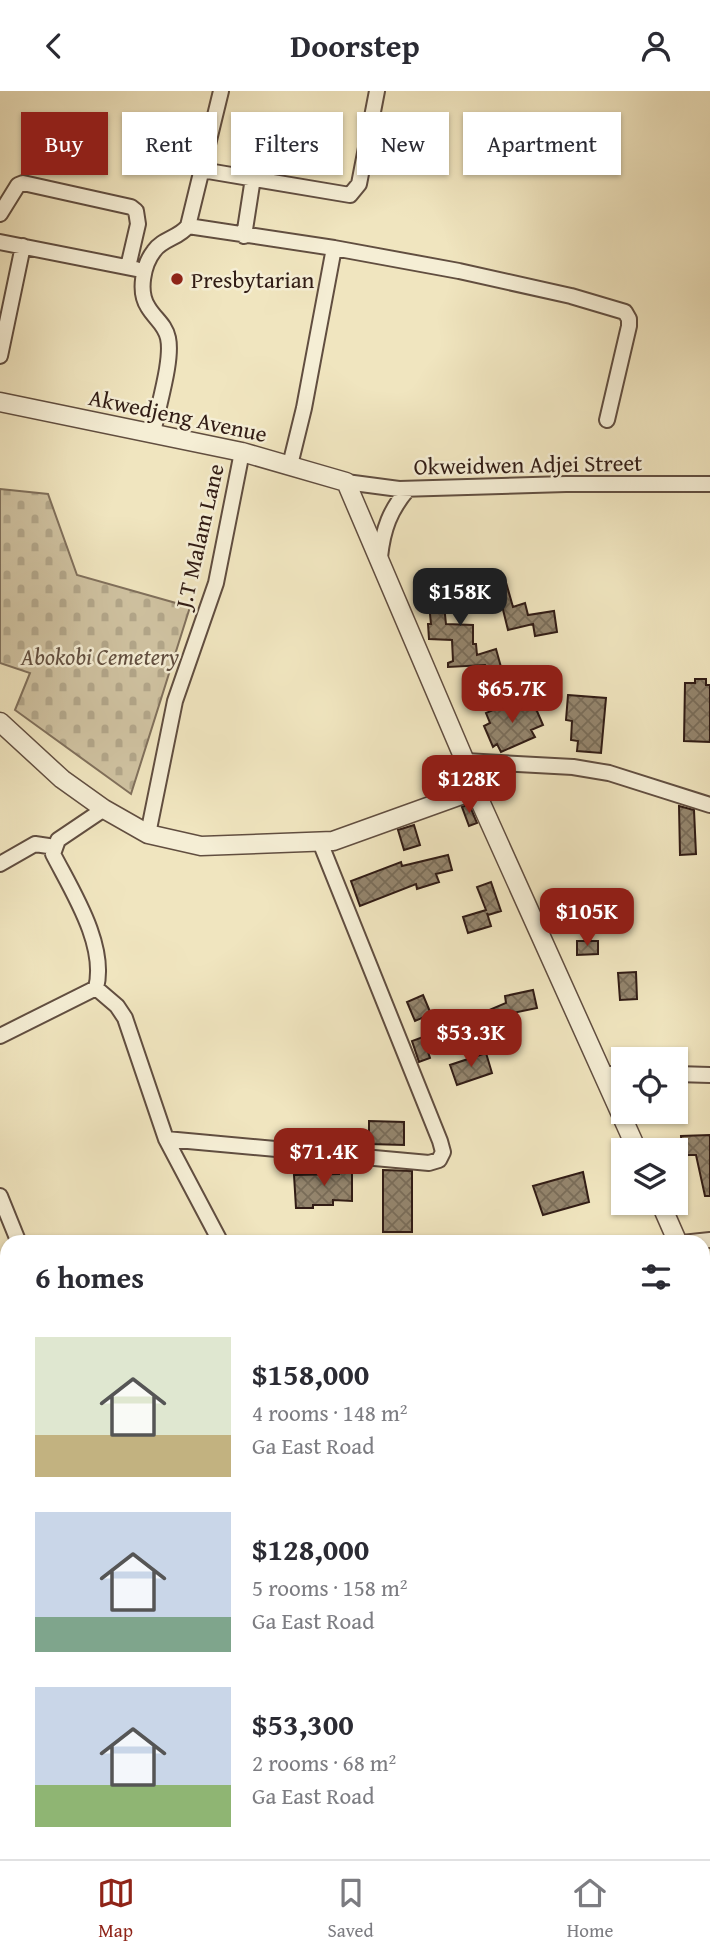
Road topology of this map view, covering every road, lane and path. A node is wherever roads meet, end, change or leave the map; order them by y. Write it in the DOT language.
graph roads {
  1 [pos="221,91"];
  2 [pos="377,91"];
  3 [pos="216,112"];
  4 [pos="217,172"];
  5 [pos="201,175"];
  6 [pos="253,178"];
  7 [pos="0,214"];
  8 [pos="188,226"];
  9 [pos="244,236"];
  10 [pos="0,242"];
  11 [pos="23,246"];
  12 [pos="334,248"];
  13 [pos="128,267"];
  14 [pos="145,270"];
  15 [pos="3,325"];
  16 [pos="0,356"];
  17 [pos="0,402"];
  18 [pos="607,420"];
  19 [pos="153,434"];
  20 [pos="242,452"];
  21 [pos="290,465"];
  22 [pos="345,481"];
  23 [pos="710,484"];
  24 [pos="408,489"];
  25 [pos="380,557"];
  26 [pos="0,722"];
  27 [pos="465,761"];
  28 [pos="475,790"];
  29 [pos="710,805"];
  30 [pos="104,809"];
  31 [pos="148,834"];
  32 [pos="320,842"];
  33 [pos="55,847"];
  34 [pos="0,864"];
  35 [pos="96,988"];
  36 [pos="0,1036"];
  37 [pos="604,1074"];
  38 [pos="611,1074"];
  39 [pos="688,1075"];
  40 [pos="710,1075"];
  41 [pos="631,1138"];
  42 [pos="166,1139"];
  43 [pos="0,1196"];
  44 [pos="666,1215"];
  45 [pos="16,1235"];
  46 [pos="217,1235"];
  47 [pos="676,1235"];
  1 -- 3 [label="street"];
  2 -- 6 [label="street"];
  4 -- 6 [label="street"];
  5 -- 8 [label="street"];
  6 -- 9 [label="street"];
  7 -- 13 [label="street"];
  8 -- 9 [label="street"];
  8 -- 14 [label="street"];
  9 -- 12 [label="street"];
  10 -- 11 [label="street"];
  11 -- 13 [label="street"];
  11 -- 15 [label="street"];
  12 -- 18 [label="street"];
  12 -- 21 [label="street"];
  13 -- 14 [label="street"];
  14 -- 19 [label="street"];
  15 -- 16 [label="street"];
  17 -- 19 [label="street, Akwedjeng Avenue"];
  19 -- 20 [label="street, Akwedjeng Avenue"];
  20 -- 21 [label="street, Akwedjeng Avenue"];
  20 -- 31 [label="street, J.T Malam Lane"];
  21 -- 22 [label="street, Akwedjeng Avenue"];
  22 -- 24 [label="street, Okweidwen Adjei Street"];
  22 -- 25 [label="street"];
  23 -- 24 [label="street, Okweidwen Adjei Street"];
  24 -- 25 [label="street"];
  25 -- 27 [label="street"];
  26 -- 30 [label="street"];
  27 -- 28 [label="street"];
  27 -- 29 [label="street"];
  28 -- 32 [label="street"];
  28 -- 37 [label="street"];
  30 -- 31 [label="street"];
  30 -- 33 [label="street"];
  31 -- 32 [label="street"];
  32 -- 42 [label="street"];
  33 -- 34 [label="street"];
  33 -- 35 [label="street"];
  35 -- 36 [label="street"];
  35 -- 42 [label="street"];
  37 -- 38 [label="street"];
  37 -- 41 [label="street"];
  39 -- 40 [label="street"];
  42 -- 46 [label="street"];
  43 -- 45 [label="street"];
  44 -- 47 [label="street"];
}
